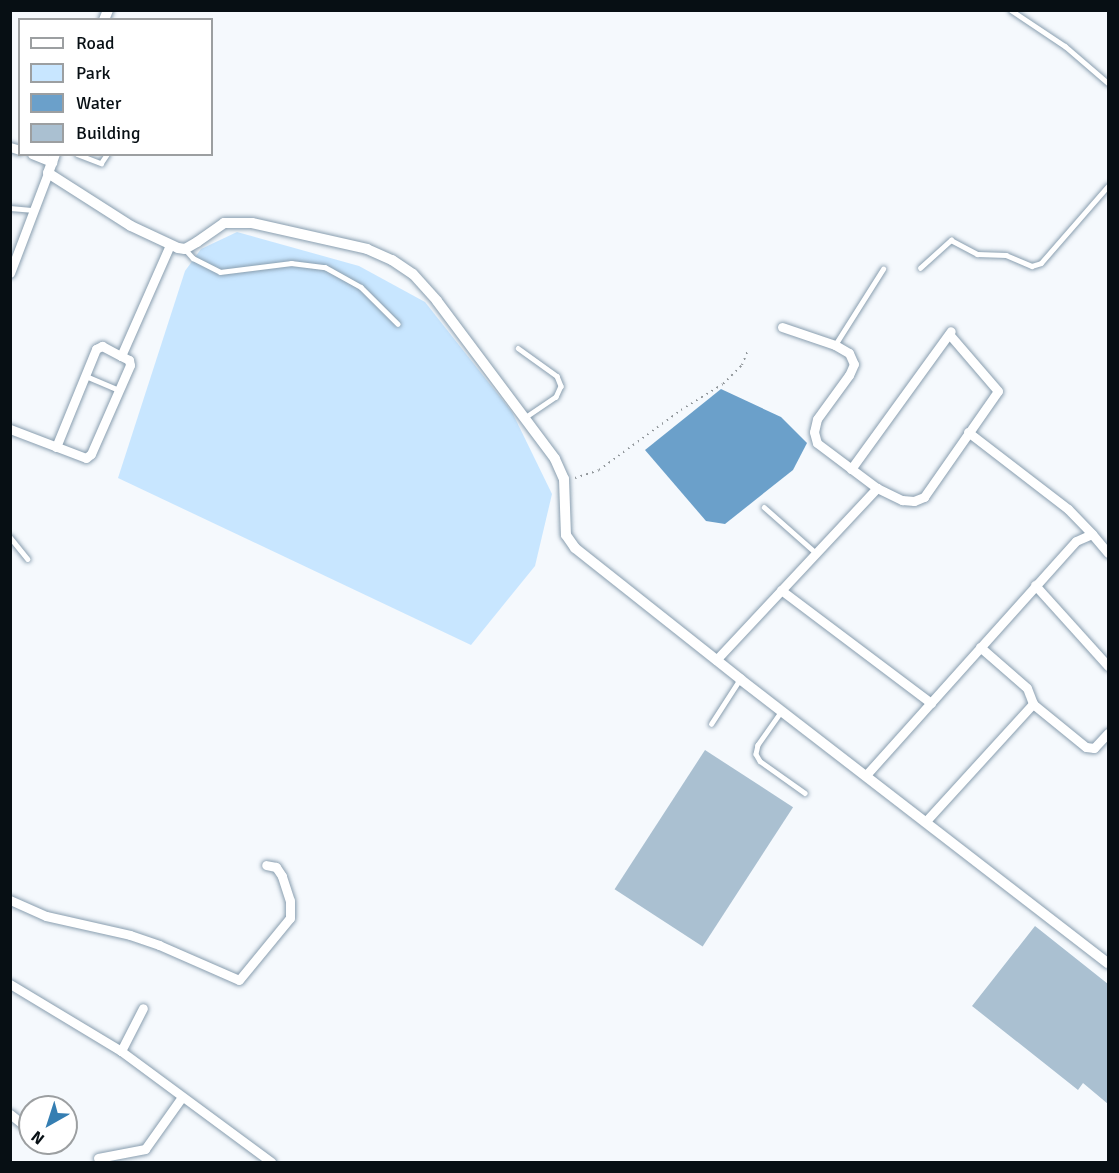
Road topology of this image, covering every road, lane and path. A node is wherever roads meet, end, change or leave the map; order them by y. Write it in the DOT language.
graph roads {
  1 [pos="1011,10"];
  2 [pos="1108,82"];
  3 [pos="82,156"];
  4 [pos="105,156"];
  5 [pos="53,158"];
  6 [pos="48,173"];
  7 [pos="1108,186"];
  8 [pos="10,208"];
  9 [pos="34,210"];
  10 [pos="170,245"];
  11 [pos="185,249"];
  12 [pos="920,268"];
  13 [pos="883,269"];
  14 [pos="10,273"];
  15 [pos="398,324"];
  16 [pos="782,327"];
  17 [pos="835,345"];
  18 [pos="518,348"];
  19 [pos="748,350"];
  20 [pos="121,356"];
  21 [pos="85,375"];
  22 [pos="119,390"];
  23 [pos="526,417"];
  24 [pos="10,429"];
  25 [pos="968,432"];
  26 [pos="56,447"];
  27 [pos="851,469"];
  28 [pos="564,479"];
  29 [pos="877,488"];
  30 [pos="764,507"];
  31 [pos="1092,534"];
  32 [pos="10,537"];
  33 [pos="816,553"];
  34 [pos="1108,553"];
  35 [pos="28,559"];
  36 [pos="1035,585"];
  37 [pos="781,590"];
  38 [pos="980,647"];
  39 [pos="716,660"];
  40 [pos="1108,666"];
  41 [pos="740,679"];
  42 [pos="931,703"];
  43 [pos="1033,704"];
  44 [pos="782,711"];
  45 [pos="711,724"];
  46 [pos="1108,732"];
  47 [pos="866,775"];
  48 [pos="805,793"];
  49 [pos="926,821"];
  50 [pos="266,865"];
  51 [pos="10,900"];
  52 [pos="1108,963"];
  53 [pos="10,984"];
  54 [pos="143,1008"];
  55 [pos="121,1051"];
  56 [pos="182,1097"];
  57 [pos="98,1158"];
  58 [pos="270,1162"];
  1 -- 2 [label="lane"];
  3 -- 4 [label="lane"];
  5 -- 6 [label="street"];
  6 -- 9 [label="street"];
  6 -- 10 [label="street"];
  7 -- 12 [label="lane"];
  8 -- 9 [label="lane"];
  9 -- 14 [label="street"];
  10 -- 11 [label="street"];
  10 -- 20 [label="street"];
  11 -- 15 [label="lane"];
  11 -- 23 [label="street"];
  13 -- 17 [label="lane"];
  16 -- 17 [label="street"];
  17 -- 27 [label="street"];
  18 -- 23 [label="lane"];
  19 -- 28 [label="path"];
  20 -- 21 [label="street"];
  20 -- 22 [label="street"];
  21 -- 22 [label="lane"];
  21 -- 26 [label="street"];
  22 -- 26 [label="street"];
  23 -- 28 [label="street"];
  24 -- 26 [label="street"];
  25 -- 27 [label="street"];
  25 -- 29 [label="street"];
  25 -- 31 [label="street"];
  27 -- 29 [label="street"];
  28 -- 39 [label="street"];
  29 -- 33 [label="street"];
  30 -- 33 [label="lane"];
  31 -- 34 [label="street"];
  31 -- 36 [label="street"];
  32 -- 35 [label="lane"];
  33 -- 37 [label="street"];
  36 -- 38 [label="street"];
  36 -- 40 [label="street"];
  37 -- 39 [label="street"];
  37 -- 42 [label="street"];
  38 -- 42 [label="street"];
  38 -- 43 [label="street"];
  39 -- 41 [label="street"];
  41 -- 44 [label="street"];
  41 -- 45 [label="lane"];
  42 -- 47 [label="street"];
  43 -- 46 [label="street"];
  43 -- 49 [label="street"];
  44 -- 47 [label="street"];
  44 -- 48 [label="lane"];
  47 -- 49 [label="street"];
  49 -- 52 [label="street"];
  50 -- 51 [label="street"];
  53 -- 55 [label="street"];
  54 -- 55 [label="street"];
  55 -- 56 [label="street"];
  56 -- 57 [label="street"];
  56 -- 58 [label="street"];
}
